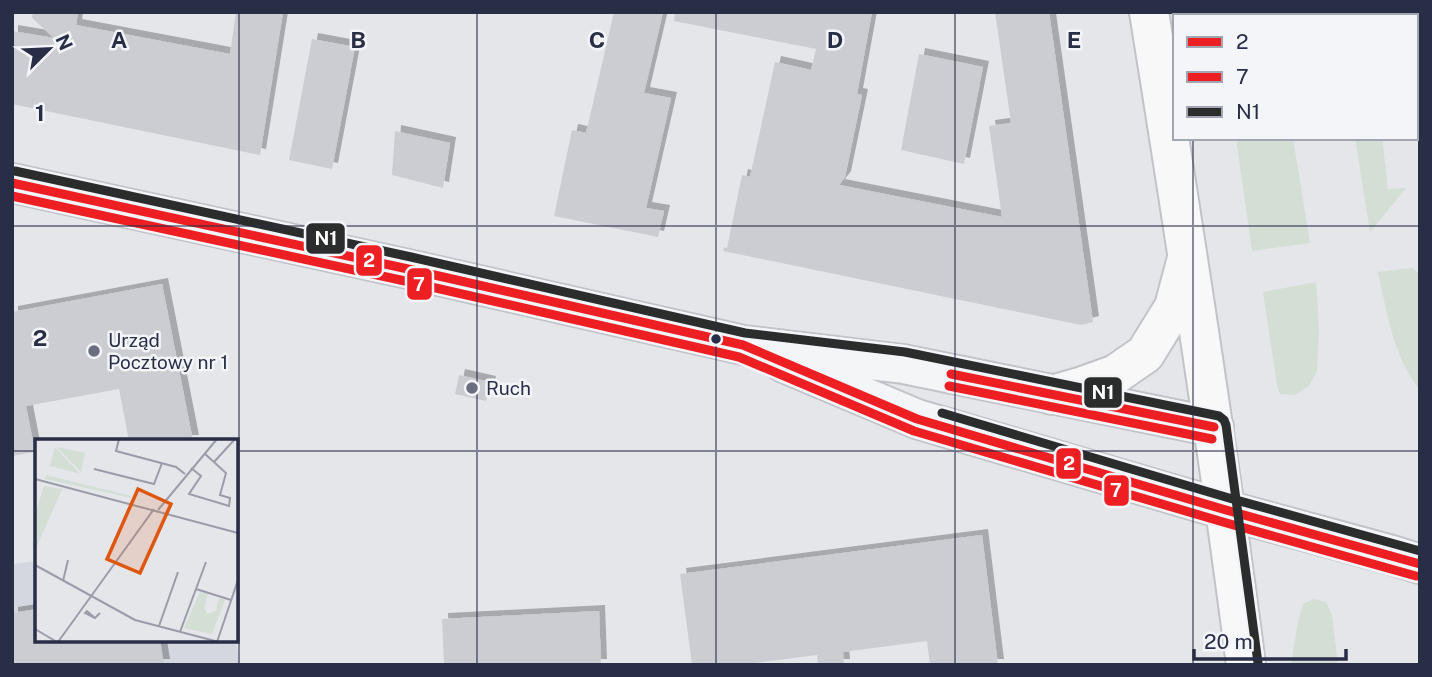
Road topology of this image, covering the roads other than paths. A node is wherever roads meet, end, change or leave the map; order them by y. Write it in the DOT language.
graph roads {
  1 [pos="1149,12"];
  2 [pos="12,183"];
  3 [pos="1188,254"];
  4 [pos="743,345"];
  5 [pos="1052,395"];
  6 [pos="1214,427"];
  7 [pos="1226,510"];
  8 [pos="1406,560"];
  9 [pos="1246,665"];
  1 -- 3 [label="main road"];
  2 -- 4 [label="street"];
  3 -- 5 [label="main road"];
  3 -- 6 [label="main road"];
  4 -- 5 [label="street"];
  4 -- 7 [label="street"];
  5 -- 6 [label="street"];
  6 -- 7 [label="main road"];
  7 -- 8 [label="main road"];
  7 -- 9 [label="main road"];
}
